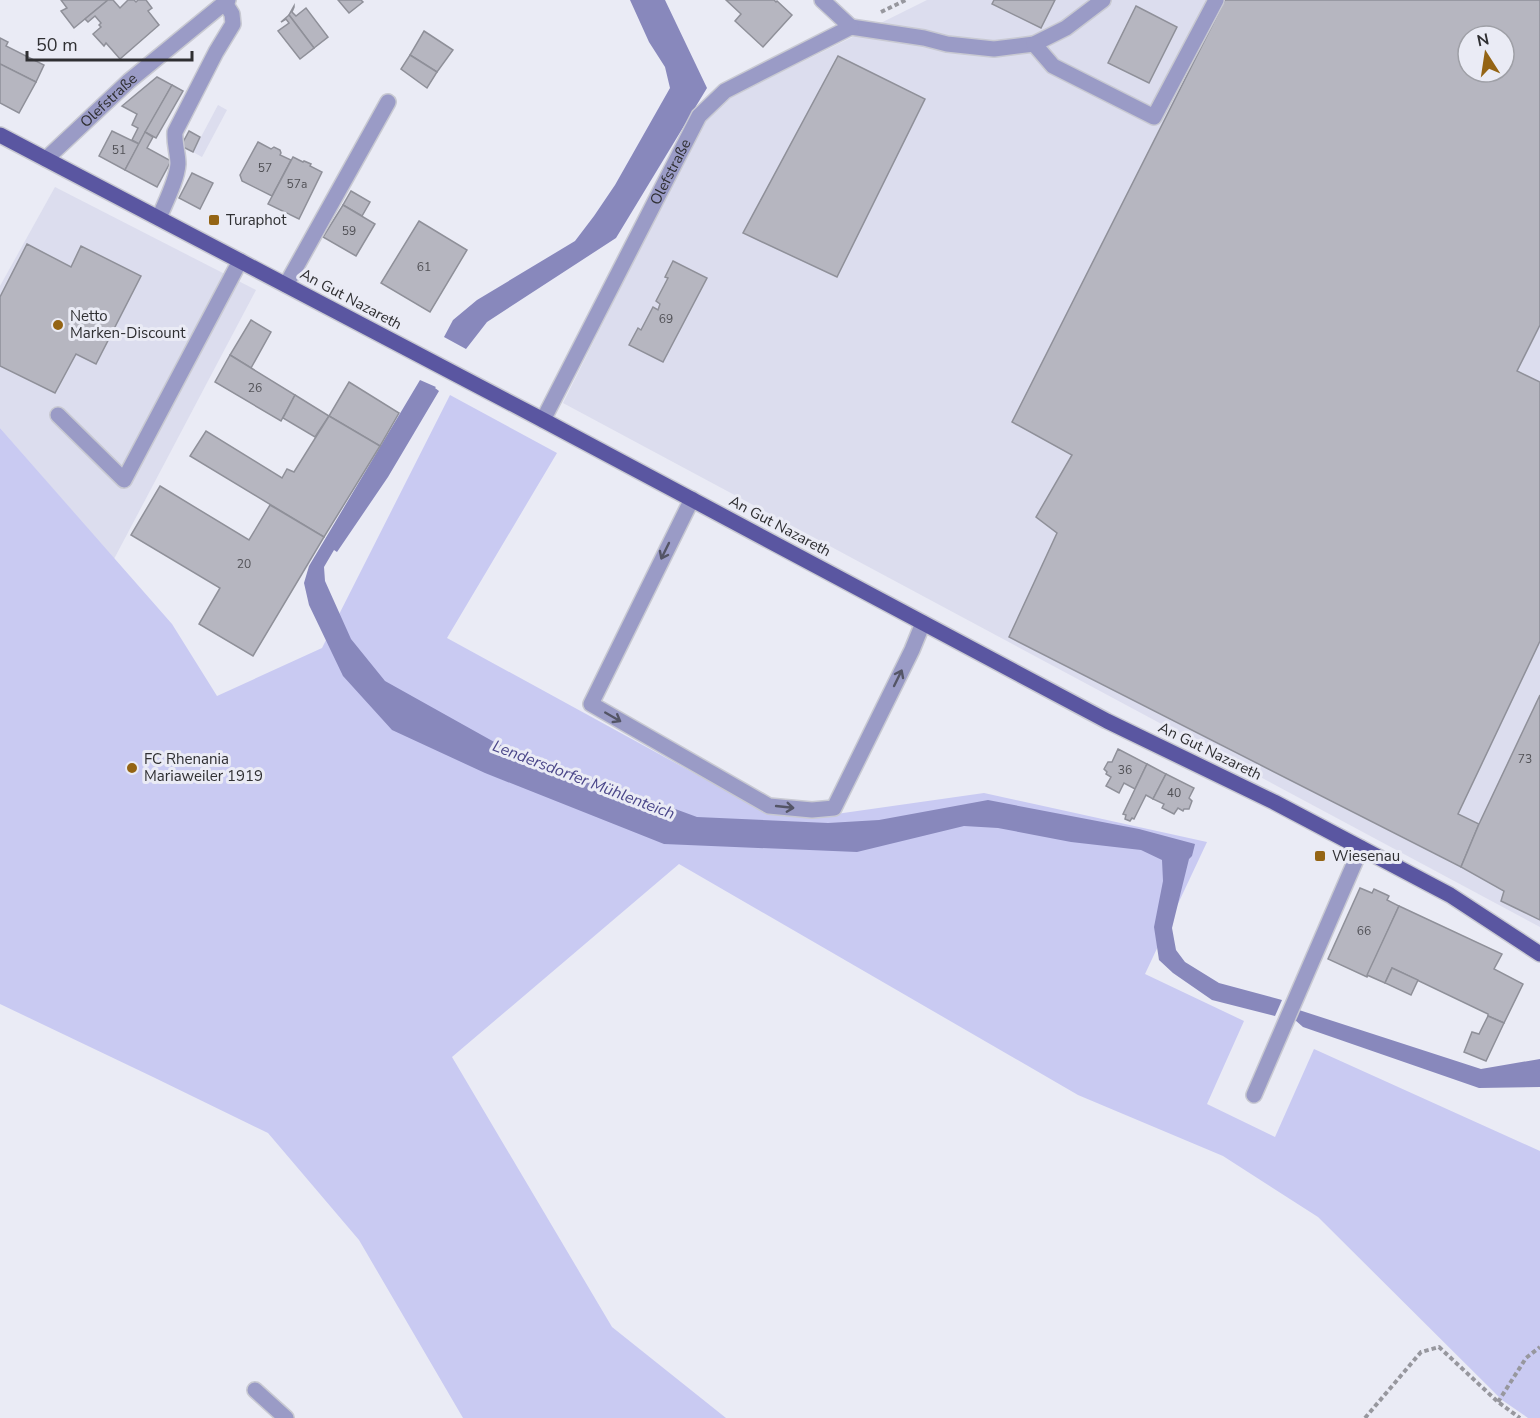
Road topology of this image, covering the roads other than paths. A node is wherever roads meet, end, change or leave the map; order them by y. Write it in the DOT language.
graph roads {
  1 [pos="822,0"];
  2 [pos="1103,0"];
  3 [pos="1216,0"];
  4 [pos="227,1"];
  5 [pos="851,27"];
  6 [pos="1034,44"];
  7 [pos="388,102"];
  8 [pos="0,135"];
  9 [pos="46,159"];
  10 [pos="159,218"];
  11 [pos="240,261"];
  12 [pos="286,285"];
  13 [pos="58,415"];
  14 [pos="543,420"];
  15 [pos="692,499"];
  16 [pos="923,623"];
  17 [pos="1361,848"];
  18 [pos="1540,954"];
  19 [pos="1254,1095"];
  20 [pos="255,1390"];
  21 [pos="286,1418"];
  1 -- 5 [label="street"];
  2 -- 6 [label="street"];
  3 -- 6 [label="street"];
  4 -- 9 [label="street, Olefstraße"];
  4 -- 10 [label="street"];
  5 -- 6 [label="street"];
  5 -- 14 [label="street, Olefstraße"];
  7 -- 12 [label="street"];
  8 -- 9 [label="main road, An Gut Nazareth"];
  9 -- 10 [label="main road, An Gut Nazareth"];
  10 -- 11 [label="main road, An Gut Nazareth"];
  11 -- 12 [label="main road, An Gut Nazareth"];
  11 -- 13 [label="street"];
  12 -- 14 [label="main road, An Gut Nazareth"];
  14 -- 15 [label="main road, An Gut Nazareth"];
  15 -- 16 [label="main road, An Gut Nazareth"];
  15 -- 16 [label="street, one-way"];
  16 -- 17 [label="main road, An Gut Nazareth"];
  17 -- 18 [label="main road, An Gut Nazareth"];
  17 -- 19 [label="street"];
  20 -- 21 [label="street"];
}
